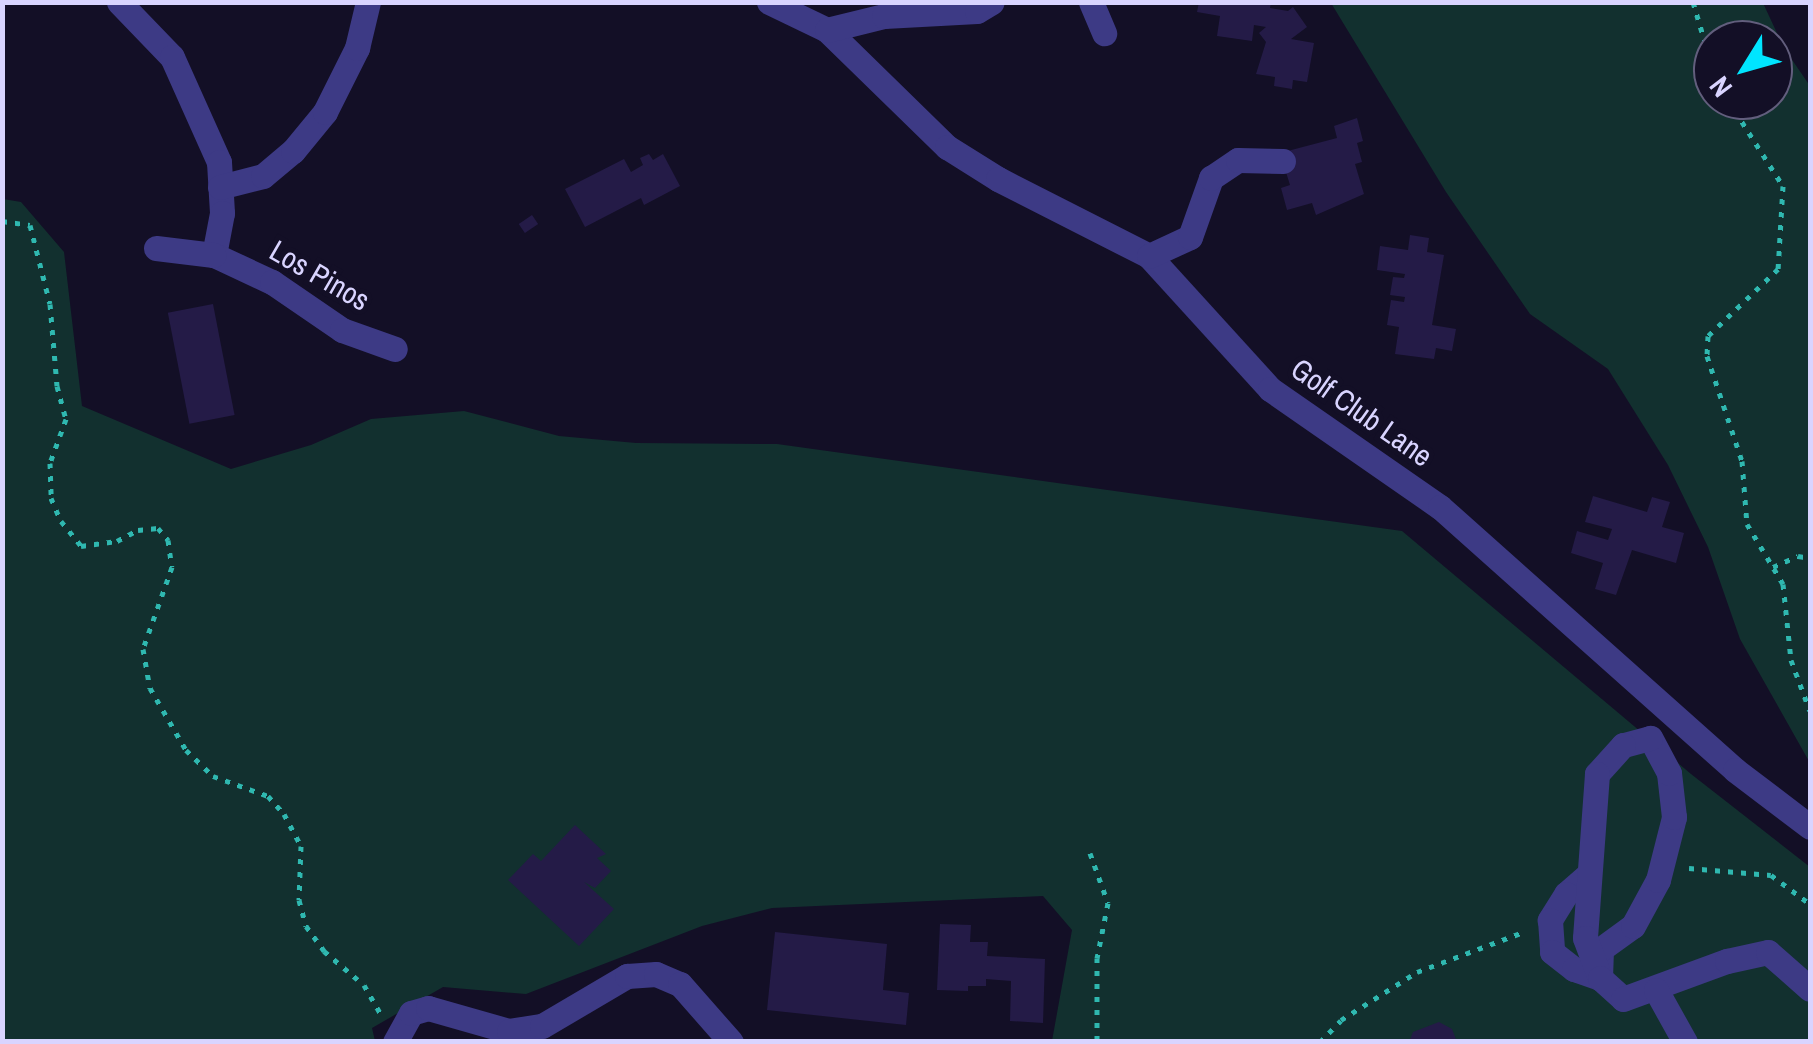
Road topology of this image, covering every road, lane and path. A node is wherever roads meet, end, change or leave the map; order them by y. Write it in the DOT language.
graph roads {
  1 [pos="119,2"];
  2 [pos="368,2"];
  3 [pos="769,2"];
  4 [pos="992,2"];
  5 [pos="1091,2"];
  6 [pos="826,30"];
  7 [pos="1104,33"];
  8 [pos="1741,120"];
  9 [pos="1283,161"];
  10 [pos="220,187"];
  11 [pos="2,222"];
  12 [pos="156,248"];
  13 [pos="214,255"];
  14 [pos="1149,256"];
  15 [pos="395,350"];
  16 [pos="1810,558"];
  17 [pos="1773,567"];
  18 [pos="1810,711"];
  19 [pos="1670,712"];
  20 [pos="1650,738"];
  21 [pos="1810,827"];
  22 [pos="1090,853"];
  23 [pos="1661,869"];
  24 [pos="1588,874"];
  25 [pos="1810,904"];
  26 [pos="1550,932"];
  27 [pos="1600,978"];
  28 [pos="1810,989"];
  29 [pos="1656,990"];
  30 [pos="390,1032"];
  31 [pos="730,1042"];
  32 [pos="1097,1042"];
  33 [pos="1320,1042"];
  34 [pos="1685,1042"];
  1 -- 10 [label="street"];
  2 -- 10 [label="street"];
  3 -- 6 [label="street, Golf Club Lane"];
  4 -- 6 [label="street"];
  5 -- 7 [label="street"];
  6 -- 14 [label="street, Golf Club Lane"];
  8 -- 17 [label="path"];
  9 -- 14 [label="street"];
  10 -- 13 [label="street"];
  11 -- 30 [label="path"];
  12 -- 13 [label="street, Los Pinos"];
  13 -- 15 [label="street, Los Pinos"];
  14 -- 19 [label="street, Golf Club Lane"];
  16 -- 17 [label="path"];
  17 -- 18 [label="path"];
  19 -- 20 [label="street"];
  19 -- 21 [label="street, Golf Club Lane"];
  20 -- 23 [label="street"];
  20 -- 24 [label="street"];
  22 -- 32 [label="path"];
  23 -- 25 [label="path"];
  23 -- 27 [label="street"];
  24 -- 26 [label="street"];
  24 -- 27 [label="street"];
  26 -- 27 [label="street"];
  26 -- 33 [label="path"];
  27 -- 29 [label="street"];
  28 -- 29 [label="street"];
  29 -- 34 [label="street"];
  30 -- 31 [label="street"];
}
